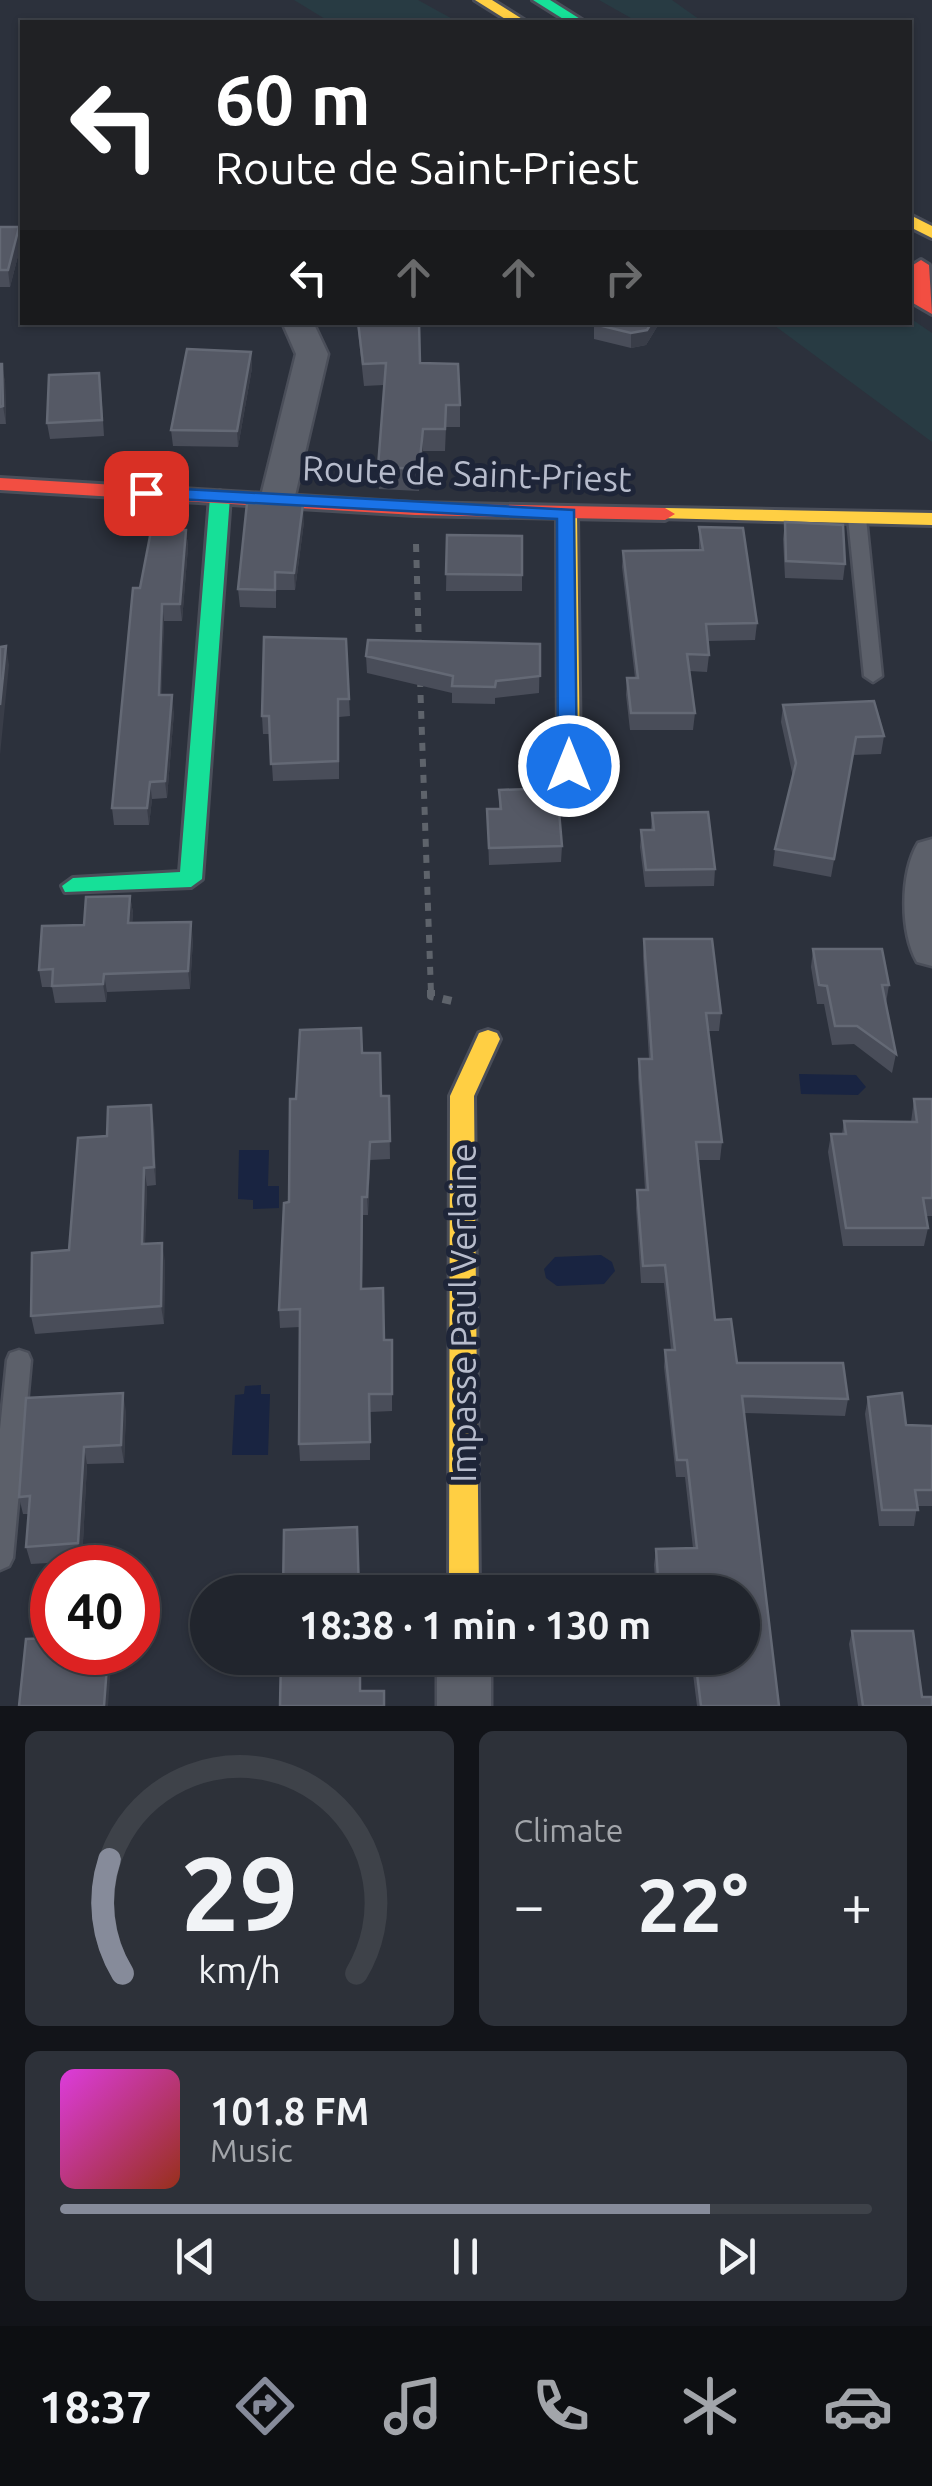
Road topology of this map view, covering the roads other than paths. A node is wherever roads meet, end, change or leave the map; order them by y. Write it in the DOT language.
graph roads {
  1 [pos="482,0"];
  2 [pos="540,0"];
  3 [pos="517,20"];
  4 [pos="575,20"];
  5 [pos="921,265"];
  6 [pos="932,310"];
  7 [pos="298,325"];
  8 [pos="0,484"];
  9 [pos="220,497"];
  10 [pos="277,500"];
  11 [pos="567,514"];
  12 [pos="857,518"];
  13 [pos="932,519"];
  14 [pos="873,676"];
  15 [pos="569,766"];
  16 [pos="932,853"];
  17 [pos="74,886"];
  18 [pos="932,951"];
  19 [pos="488,1039"];
  20 [pos="19,1360"];
  21 [pos="0,1558"];
  22 [pos="464,1575"];
  23 [pos="464,1675"];
  24 [pos="464,1706"];
  1 -- 3 [label="main road"];
  2 -- 4 [label="main road"];
  5 -- 6 [label="main road"];
  7 -- 10 [label="street"];
  8 -- 9 [label="main road, Route de Saint-Priest"];
  9 -- 10 [label="main road, Route de Saint-Priest"];
  9 -- 17 [label="main road"];
  10 -- 11 [label="main road, Route de Saint-Priest"];
  11 -- 12 [label="main road, Route de Saint-Priest"];
  11 -- 15 [label="main road"];
  12 -- 13 [label="main road, Route de Saint-Priest"];
  12 -- 14 [label="lane"];
  16 -- 18 [label="street"];
  19 -- 22 [label="main road, Impasse Paul Verlaine"];
  20 -- 21 [label="lane"];
  23 -- 24 [label="street"];
}
